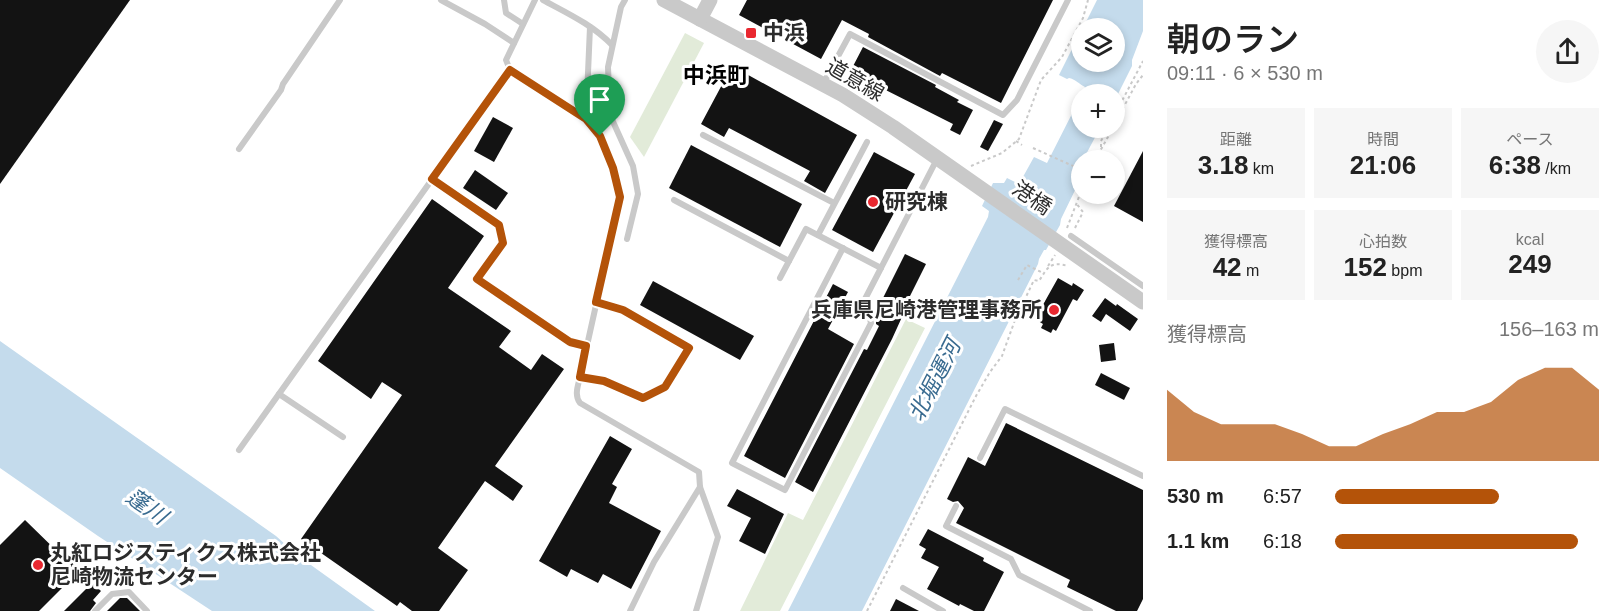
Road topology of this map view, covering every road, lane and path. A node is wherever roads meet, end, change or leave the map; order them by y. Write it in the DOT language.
graph roads {
  1 [pos="340,0"];
  2 [pos="441,0"];
  3 [pos="504,0"];
  4 [pos="535,0"];
  5 [pos="543,0"];
  6 [pos="625,0"];
  7 [pos="664,0"];
  8 [pos="710,0"];
  9 [pos="1068,0"];
  10 [pos="1088,0"];
  11 [pos="700,19"];
  12 [pos="523,24"];
  13 [pos="590,27"];
  14 [pos="514,43"];
  15 [pos="612,45"];
  16 [pos="1143,61"];
  17 [pos="510,70"];
  18 [pos="1143,75"];
  19 [pos="823,85"];
  20 [pos="1125,95"];
  21 [pos="1125,105"];
  22 [pos="586,119"];
  23 [pos="703,135"];
  24 [pos="1103,138"];
  25 [pos="1108,138"];
  26 [pos="1016,141"];
  27 [pos="867,142"];
  28 [pos="1022,144"];
  29 [pos="1033,148"];
  30 [pos="239,149"];
  31 [pos="1101,150"];
  32 [pos="937,158"];
  33 [pos="1071,165"];
  34 [pos="957,172"];
  35 [pos="432,179"];
  36 [pos="985,191"];
  37 [pos="674,200"];
  38 [pos="834,203"];
  39 [pos="1075,204"];
  40 [pos="1077,204"];
  41 [pos="818,235"];
  42 [pos="627,239"];
  43 [pos="1062,241"];
  44 [pos="843,248"];
  45 [pos="789,261"];
  46 [pos="881,268"];
  47 [pos="1047,268"];
  48 [pos="1075,268"];
  49 [pos="1044,273"];
  50 [pos="780,278"];
  51 [pos="1018,280"];
  52 [pos="1143,286"];
  53 [pos="596,302"];
  54 [pos="1143,302"];
  55 [pos="586,346"];
  56 [pos="580,377"];
  57 [pos="279,394"];
  58 [pos="342,437"];
  59 [pos="239,450"];
  60 [pos="980,458"];
  61 [pos="1143,476"];
  62 [pos="700,487"];
  63 [pos="956,506"];
  64 [pos="903,588"];
  65 [pos="95,611"];
  66 [pos="147,611"];
  67 [pos="630,611"];
  68 [pos="696,611"];
  69 [pos="867,611"];
  70 [pos="943,611"];
  71 [pos="1090,611"];
  1 -- 30 [label="lane"];
  2 -- 14 [label="lane"];
  3 -- 12 [label="lane"];
  4 -- 12 [label="lane"];
  5 -- 13 [label="lane"];
  6 -- 15 [label="lane"];
  7 -- 11 [label="street, 道意線"];
  8 -- 11 [label="street"];
  9 -- 19 [label="lane"];
  10 -- 26 [label="path"];
  11 -- 19 [label="street, 道意線"];
  12 -- 14 [label="lane"];
  13 -- 15 [label="lane"];
  13 -- 22 [label="lane"];
  14 -- 17 [label="lane"];
  15 -- 42 [label="lane"];
  16 -- 20 [label="path"];
  17 -- 22 [label="lane"];
  17 -- 35 [label="lane"];
  18 -- 21 [label="path"];
  19 -- 32 [label="street, 道意線"];
  22 -- 53 [label="lane"];
  23 -- 38 [label="lane"];
  24 -- 31 [label="path"];
  25 -- 31 [label="path"];
  26 -- 28 [label="path"];
  26 -- 34 [label="path"];
  27 -- 38 [label="lane"];
  29 -- 33 [label="path"];
  32 -- 34 [label="street, 道意線"];
  32 -- 46 [label="lane"];
  34 -- 36 [label="street, 道意線"];
  35 -- 55 [label="lane"];
  35 -- 57 [label="lane"];
  36 -- 43 [label="street, 港橋"];
  37 -- 45 [label="lane"];
  38 -- 41 [label="lane"];
  39 -- 43 [label="path"];
  40 -- 43 [label="path"];
  41 -- 44 [label="lane"];
  41 -- 45 [label="lane"];
  43 -- 47 [label="path"];
  43 -- 52 [label="lane"];
  43 -- 54 [label="street"];
  44 -- 46 [label="lane"];
  44 -- 46 [label="lane"];
  45 -- 50 [label="lane"];
  47 -- 48 [label="path"];
  47 -- 49 [label="path"];
  49 -- 51 [label="path"];
  49 -- 69 [label="path"];
  53 -- 55 [label="lane"];
  53 -- 56 [label="lane"];
  55 -- 56 [label="lane"];
  56 -- 62 [label="lane"];
  57 -- 58 [label="lane"];
  57 -- 59 [label="lane"];
  60 -- 61 [label="lane"];
  62 -- 67 [label="lane"];
  62 -- 68 [label="lane"];
  63 -- 71 [label="lane"];
  64 -- 70 [label="lane"];
  65 -- 66 [label="lane"];
}
